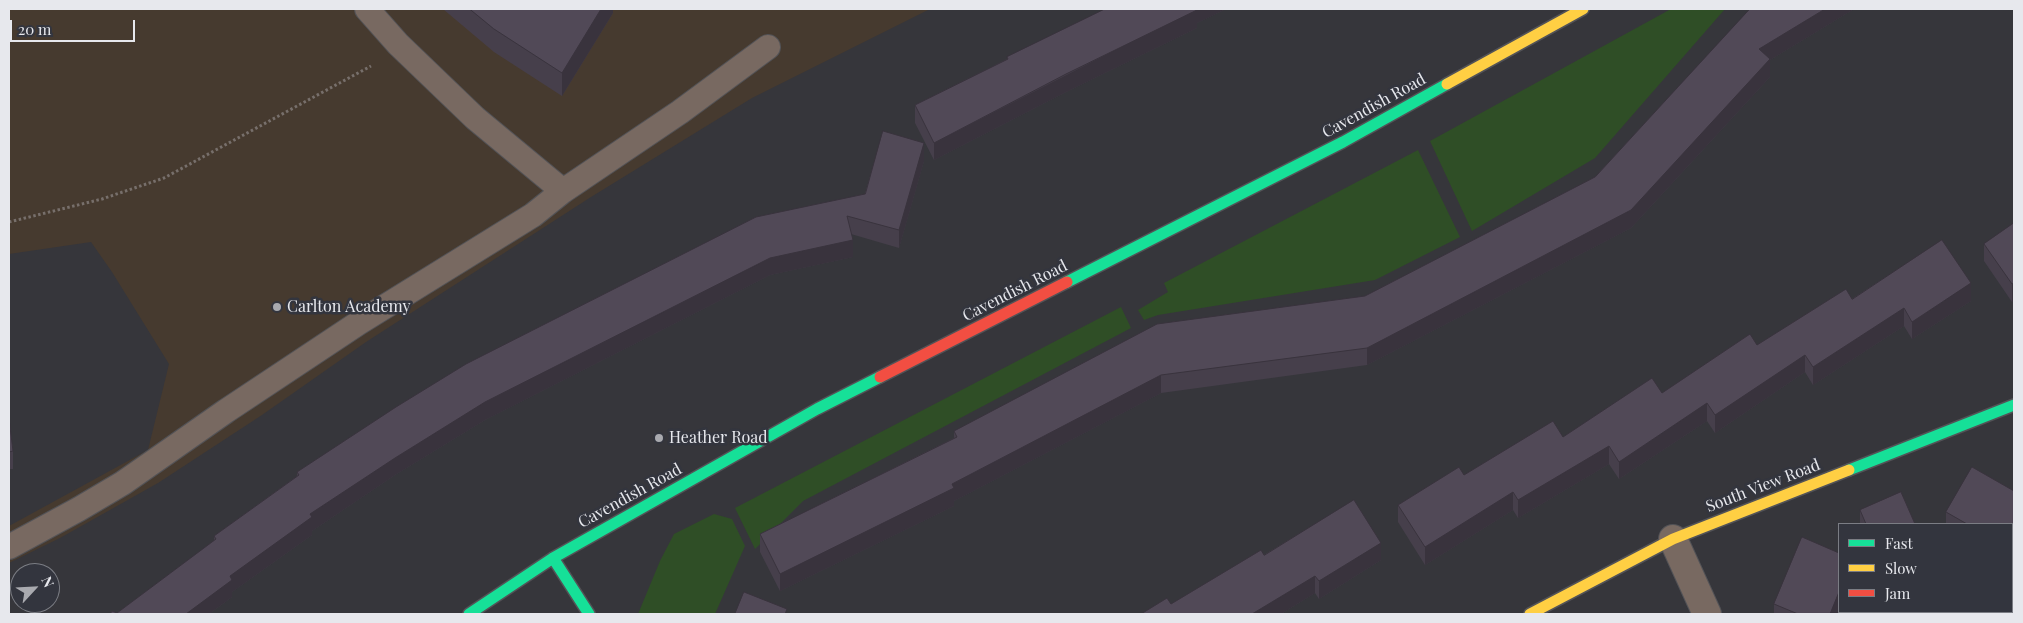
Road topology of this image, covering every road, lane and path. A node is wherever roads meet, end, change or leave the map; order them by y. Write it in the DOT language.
graph roads {
  1 [pos="367,9"];
  2 [pos="1582,9"];
  3 [pos="768,47"];
  4 [pos="403,49"];
  5 [pos="563,191"];
  6 [pos="9,222"];
  7 [pos="2014,406"];
  8 [pos="1673,539"];
  9 [pos="9,547"];
  10 [pos="553,558"];
  11 [pos="469,614"];
  12 [pos="589,614"];
  13 [pos="1530,614"];
  14 [pos="1707,614"];
  1 -- 4 [label="lane"];
  2 -- 10 [label="street, Cavendish Road"];
  3 -- 5 [label="lane"];
  4 -- 5 [label="lane"];
  4 -- 6 [label="path"];
  5 -- 9 [label="lane"];
  7 -- 8 [label="street, South View Road"];
  8 -- 13 [label="street, South View Road"];
  8 -- 14 [label="street"];
  10 -- 11 [label="street, Cavendish Road"];
  10 -- 12 [label="street"];
}
